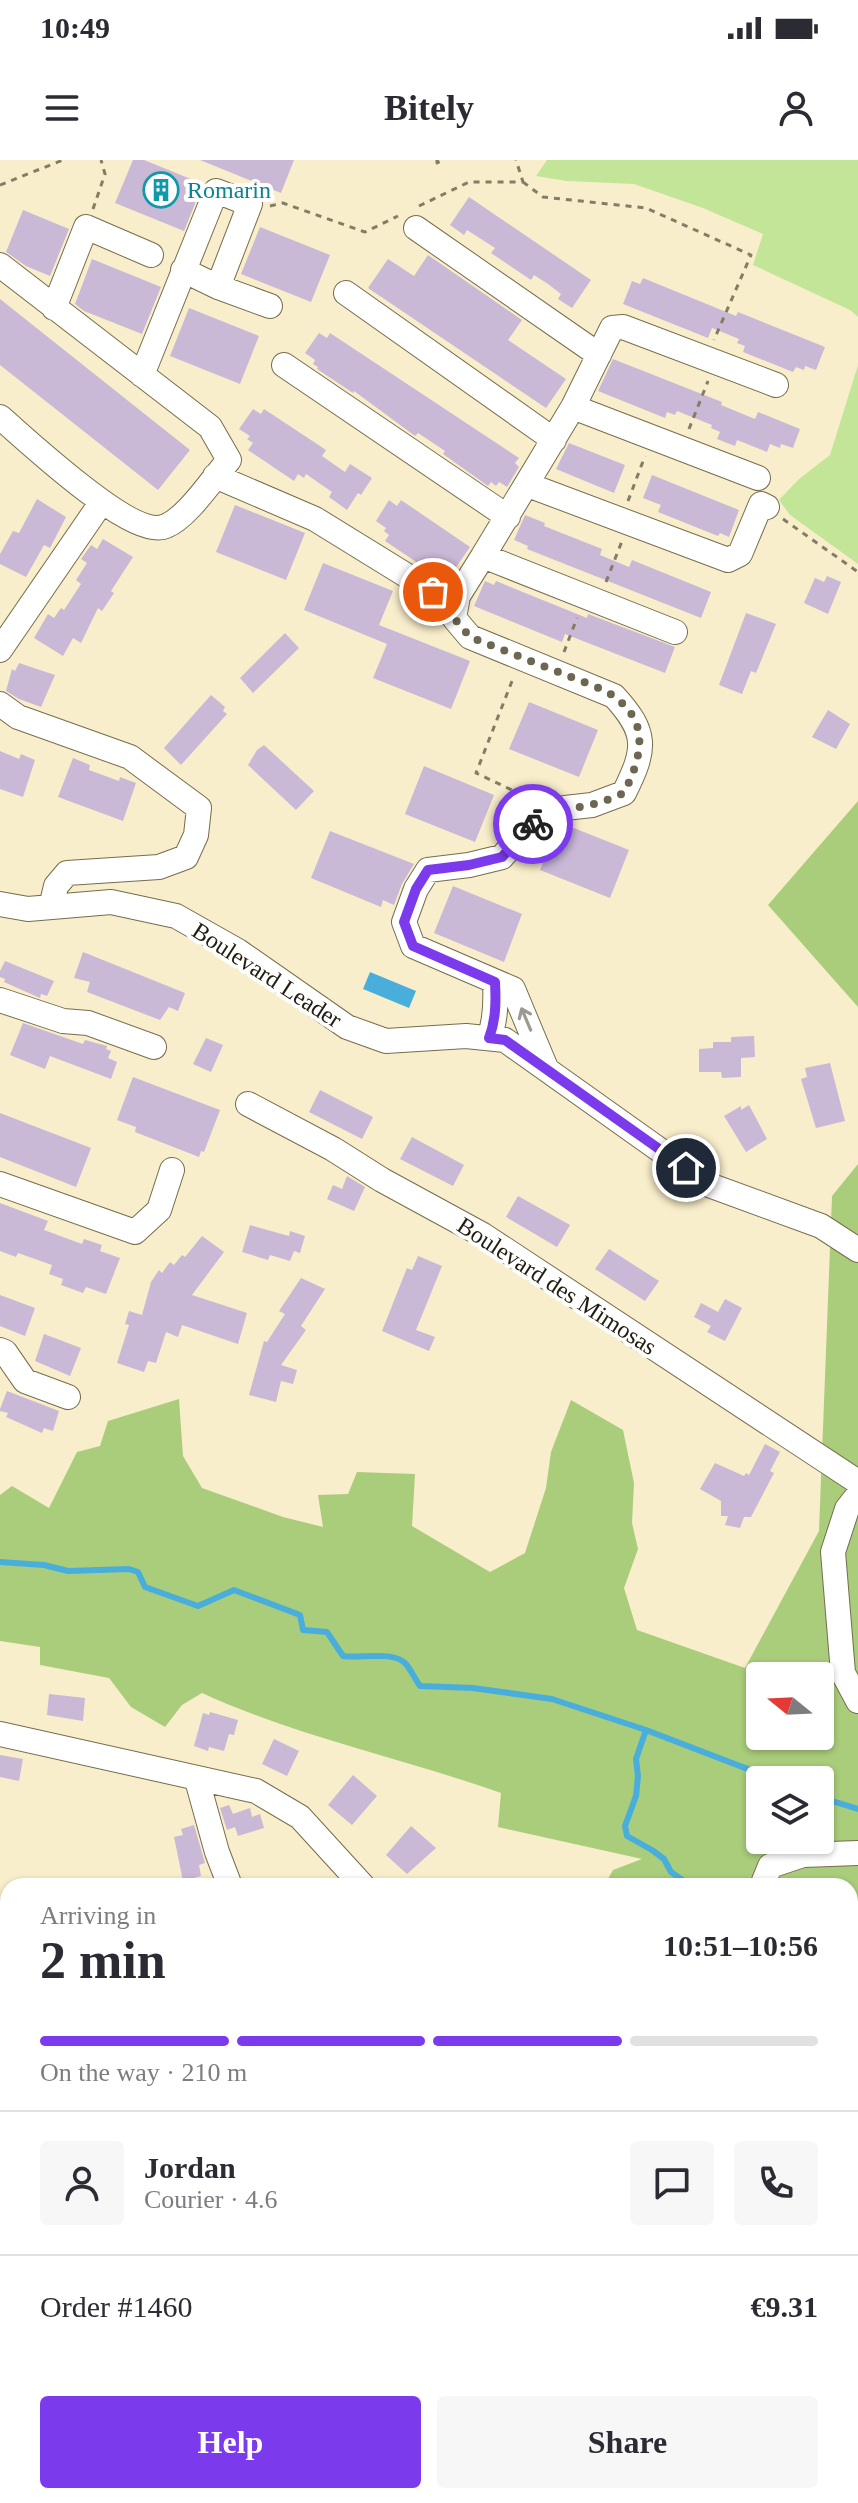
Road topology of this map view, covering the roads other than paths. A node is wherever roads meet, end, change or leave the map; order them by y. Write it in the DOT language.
graph roads {
  1 [pos="409,218"];
  2 [pos="151,255"];
  3 [pos="0,265"];
  4 [pos="183,270"];
  5 [pos="218,287"];
  6 [pos="346,293"];
  7 [pos="270,306"];
  8 [pos="54,308"];
  9 [pos="599,355"];
  10 [pos="284,365"];
  11 [pos="142,375"];
  12 [pos="776,385"];
  13 [pos="573,407"];
  14 [pos="0,417"];
  15 [pos="554,440"];
  16 [pos="215,476"];
  17 [pos="758,478"];
  18 [pos="528,485"];
  19 [pos="101,503"];
  20 [pos="767,507"];
  21 [pos="508,517"];
  22 [pos="483,556"];
  23 [pos="456,606"];
  24 [pos="675,632"];
  25 [pos="0,650"];
  26 [pos="0,704"];
  27 [pos="0,904"];
  28 [pos="51,907"];
  29 [pos="495,982"];
  30 [pos="0,1000"];
  31 [pos="489,1038"];
  32 [pos="154,1047"];
  33 [pos="546,1068"];
  34 [pos="248,1104"];
  35 [pos="172,1170"];
  36 [pos="0,1184"];
  37 [pos="858,1250"];
  38 [pos="0,1350"];
  39 [pos="68,1397"];
  40 [pos="858,1482"];
  41 [pos="858,1495"];
  42 [pos="858,1701"];
  43 [pos="0,1734"];
  44 [pos="197,1780"];
  45 [pos="858,1853"];
  46 [pos="227,1878"];
  47 [pos="356,1878"];
  48 [pos="765,1878"];
  1 -- 9 [label="street"];
  2 -- 8 [label="street"];
  3 -- 8 [label="street"];
  4 -- 5 [label="street"];
  4 -- 5 [label="street"];
  4 -- 11 [label="street"];
  5 -- 7 [label="street"];
  6 -- 15 [label="street"];
  8 -- 11 [label="street"];
  9 -- 12 [label="street"];
  9 -- 13 [label="street"];
  10 -- 21 [label="street"];
  11 -- 16 [label="street"];
  13 -- 15 [label="street"];
  13 -- 17 [label="street"];
  14 -- 19 [label="street"];
  15 -- 18 [label="street"];
  16 -- 19 [label="street"];
  16 -- 23 [label="street"];
  18 -- 20 [label="street"];
  18 -- 21 [label="street"];
  19 -- 25 [label="street"];
  21 -- 22 [label="street"];
  22 -- 23 [label="street"];
  22 -- 24 [label="street"];
  23 -- 29 [label="street"];
  26 -- 28 [label="street"];
  27 -- 28 [label="street, Boulevard Leader"];
  28 -- 31 [label="street, Boulevard Leader"];
  29 -- 31 [label="street"];
  33 -- 29 [label="street, one-way"];
  30 -- 32 [label="street"];
  31 -- 33 [label="street, Boulevard Leader"];
  33 -- 37 [label="street, Boulevard Leader"];
  34 -- 40 [label="street, Boulevard des Mimosas"];
  35 -- 36 [label="street"];
  38 -- 39 [label="street"];
  41 -- 42 [label="street"];
  43 -- 44 [label="street"];
  44 -- 46 [label="street"];
  44 -- 47 [label="street"];
  45 -- 48 [label="street"];
}
